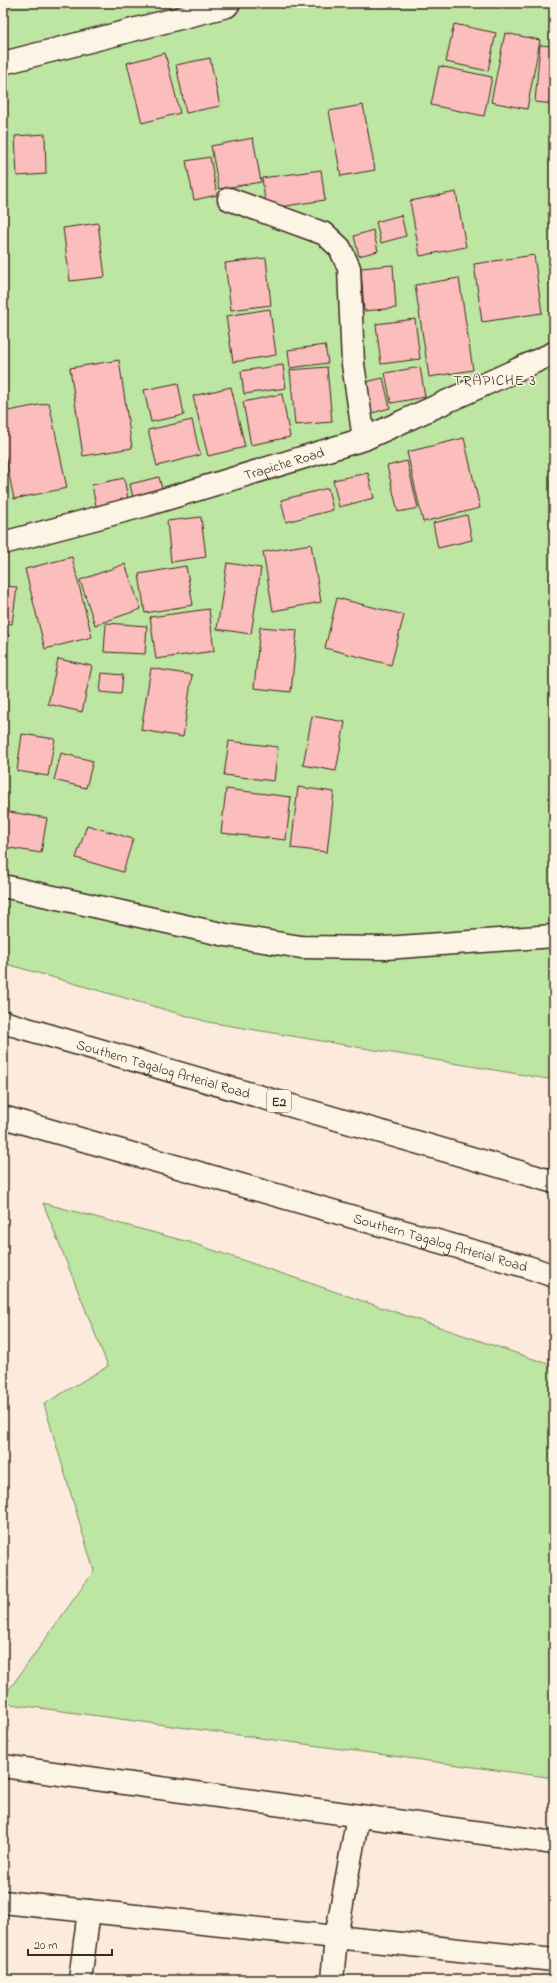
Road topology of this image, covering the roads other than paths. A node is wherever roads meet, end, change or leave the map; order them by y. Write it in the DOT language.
graph roads {
  1 [pos="229,3"];
  2 [pos="3,63"];
  3 [pos="229,199"];
  4 [pos="554,353"];
  5 [pos="364,439"];
  6 [pos="3,543"];
  7 [pos="3,886"];
  8 [pos="554,936"];
  9 [pos="3,1022"];
  10 [pos="3,1118"];
  11 [pos="554,1182"];
  12 [pos="554,1276"];
  13 [pos="3,1766"];
  14 [pos="358,1816"];
  15 [pos="554,1843"];
  16 [pos="3,1902"];
  17 [pos="88,1911"];
  18 [pos="336,1937"];
  19 [pos="554,1960"];
  20 [pos="80,1980"];
  21 [pos="332,1980"];
  1 -- 2 [label="main road"];
  3 -- 5 [label="main road"];
  4 -- 5 [label="main road, Trapiche Road"];
  5 -- 6 [label="main road, Trapiche Road"];
  7 -- 8 [label="main road"];
  9 -- 11 [label="main road, Southern Tagalog Arterial Road / E2"];
  10 -- 12 [label="main road, Southern Tagalog Arterial Road"];
  13 -- 14 [label="main road"];
  14 -- 15 [label="main road"];
  14 -- 18 [label="main road"];
  16 -- 17 [label="main road"];
  17 -- 18 [label="main road"];
  17 -- 20 [label="main road"];
  18 -- 19 [label="main road"];
  18 -- 21 [label="main road"];
}
